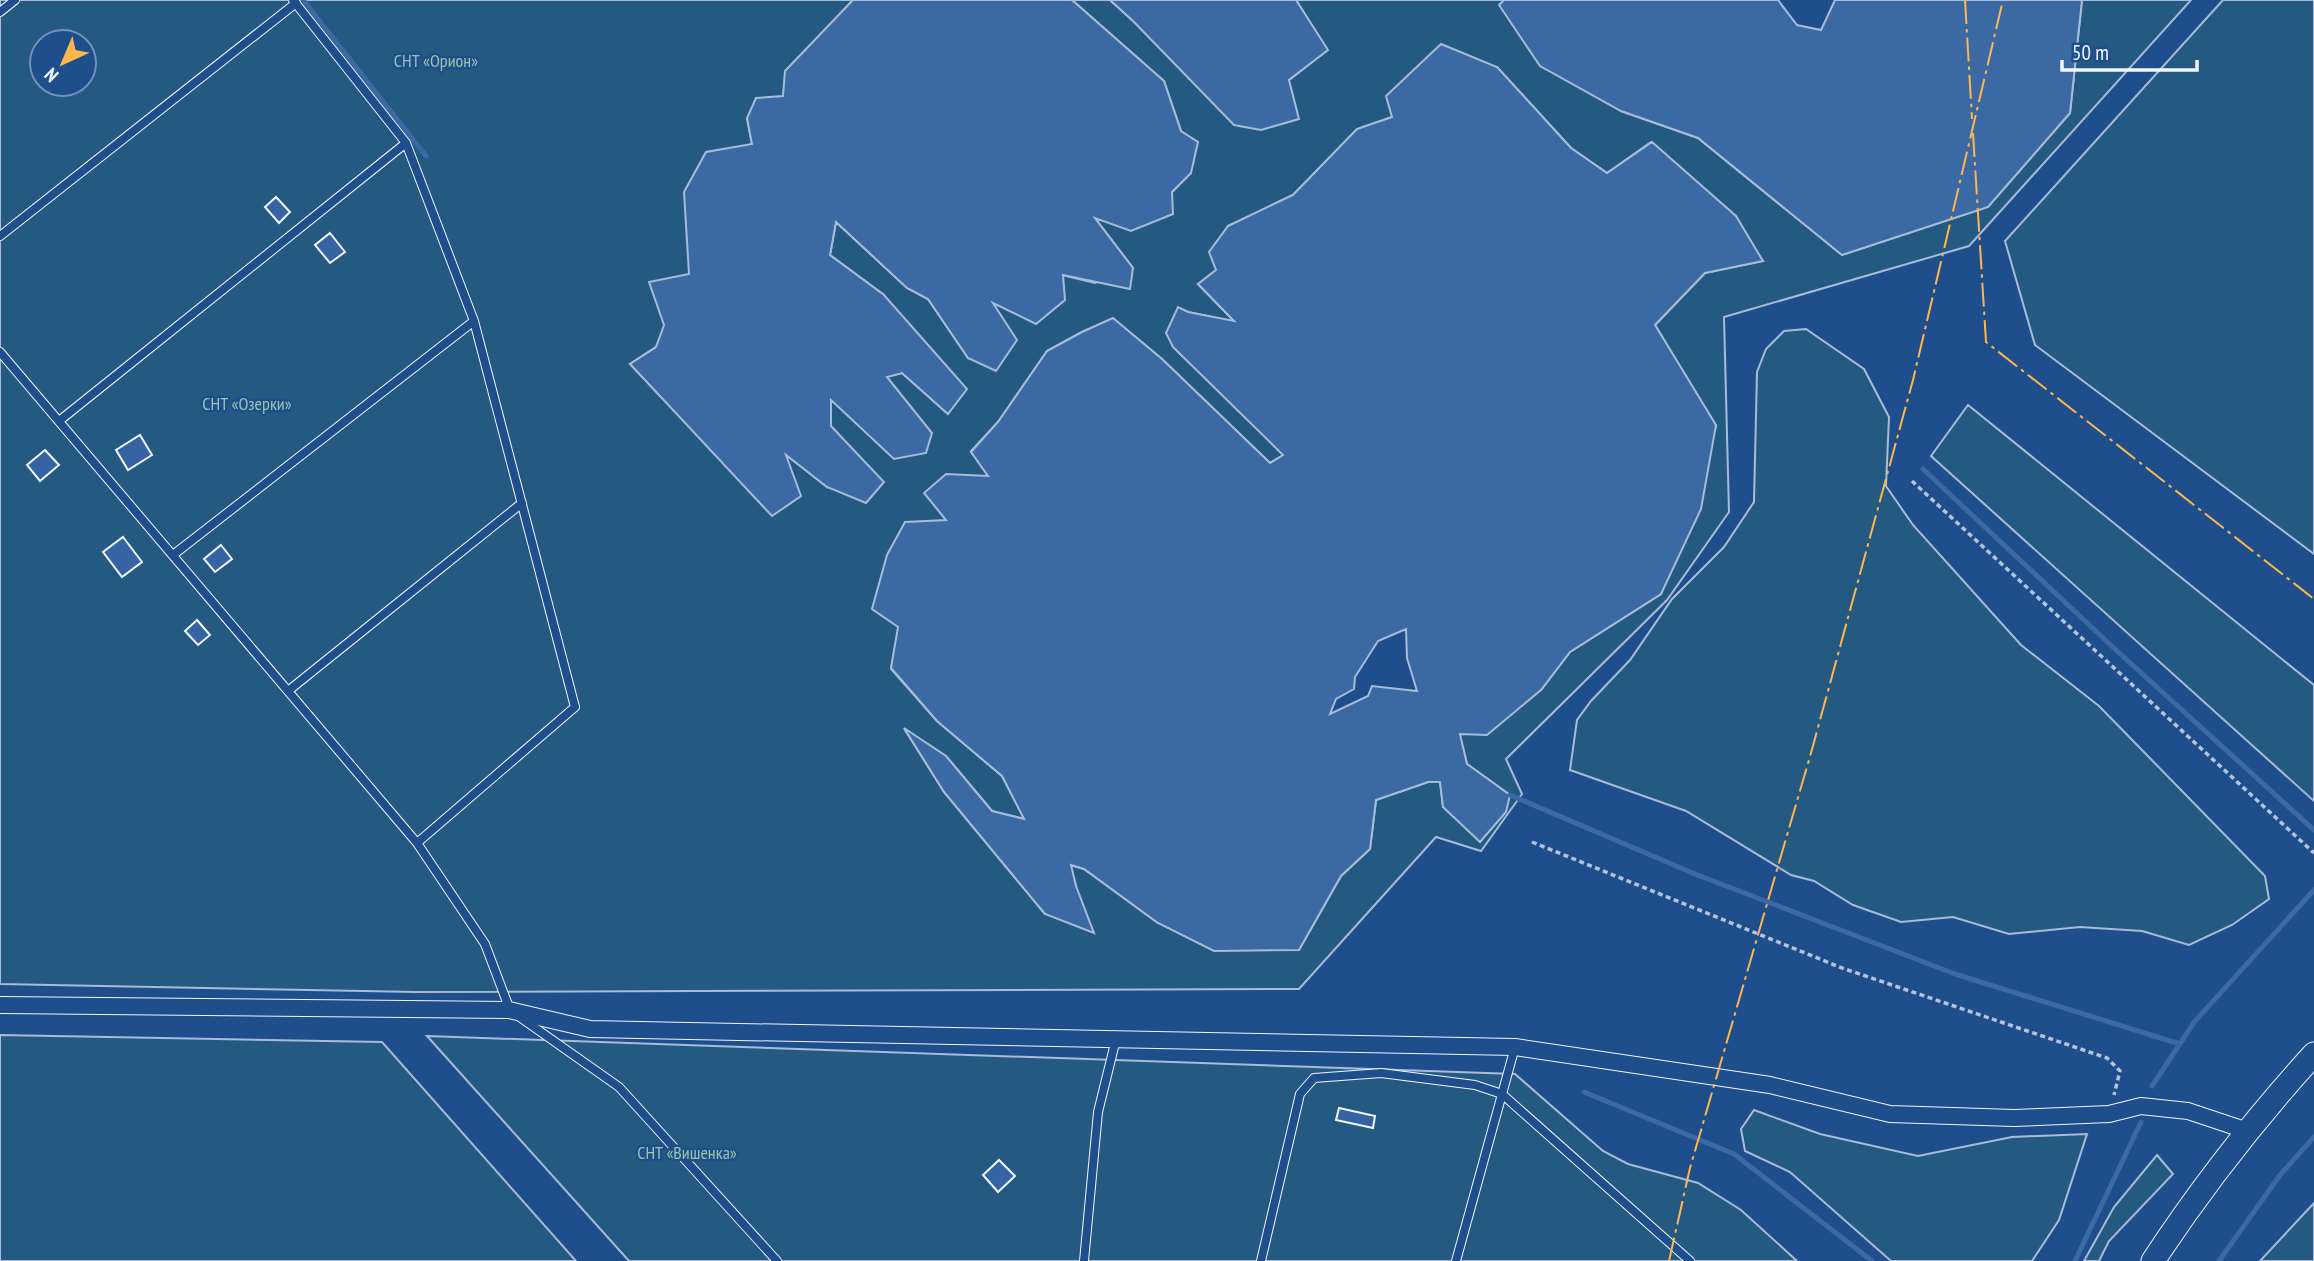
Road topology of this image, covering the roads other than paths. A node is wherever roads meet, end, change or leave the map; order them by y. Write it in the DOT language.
graph roads {
  1 [pos="15,0"];
  2 [pos="294,2"];
  3 [pos="0,12"];
  4 [pos="406,143"];
  5 [pos="0,236"];
  6 [pos="474,321"];
  7 [pos="0,352"];
  8 [pos="59,421"];
  9 [pos="522,503"];
  10 [pos="173,555"];
  11 [pos="288,691"];
  12 [pos="417,843"];
  13 [pos="0,1005"];
  14 [pos="509,1010"];
  15 [pos="1116,1039"];
  16 [pos="1516,1047"];
  17 [pos="2314,1054"];
  18 [pos="1502,1094"];
  19 [pos="2248,1131"];
  20 [pos="777,1261"];
  21 [pos="1084,1261"];
  22 [pos="1261,1261"];
  23 [pos="1456,1261"];
  24 [pos="1690,1261"];
  25 [pos="2153,1261"];
  1 -- 3 [label="lane"];
  2 -- 4 [label="lane"];
  2 -- 5 [label="lane"];
  4 -- 6 [label="lane"];
  4 -- 8 [label="lane"];
  6 -- 9 [label="lane"];
  6 -- 10 [label="lane"];
  7 -- 8 [label="lane"];
  8 -- 10 [label="lane"];
  9 -- 11 [label="lane"];
  9 -- 12 [label="lane"];
  10 -- 11 [label="lane"];
  11 -- 12 [label="lane"];
  12 -- 14 [label="lane"];
  13 -- 14 [label="street"];
  14 -- 15 [label="street"];
  14 -- 20 [label="lane"];
  15 -- 16 [label="street"];
  15 -- 21 [label="lane"];
  16 -- 18 [label="lane"];
  16 -- 19 [label="street"];
  17 -- 19 [label="street"];
  18 -- 22 [label="lane"];
  18 -- 23 [label="lane"];
  18 -- 24 [label="lane"];
  19 -- 25 [label="street"];
}
